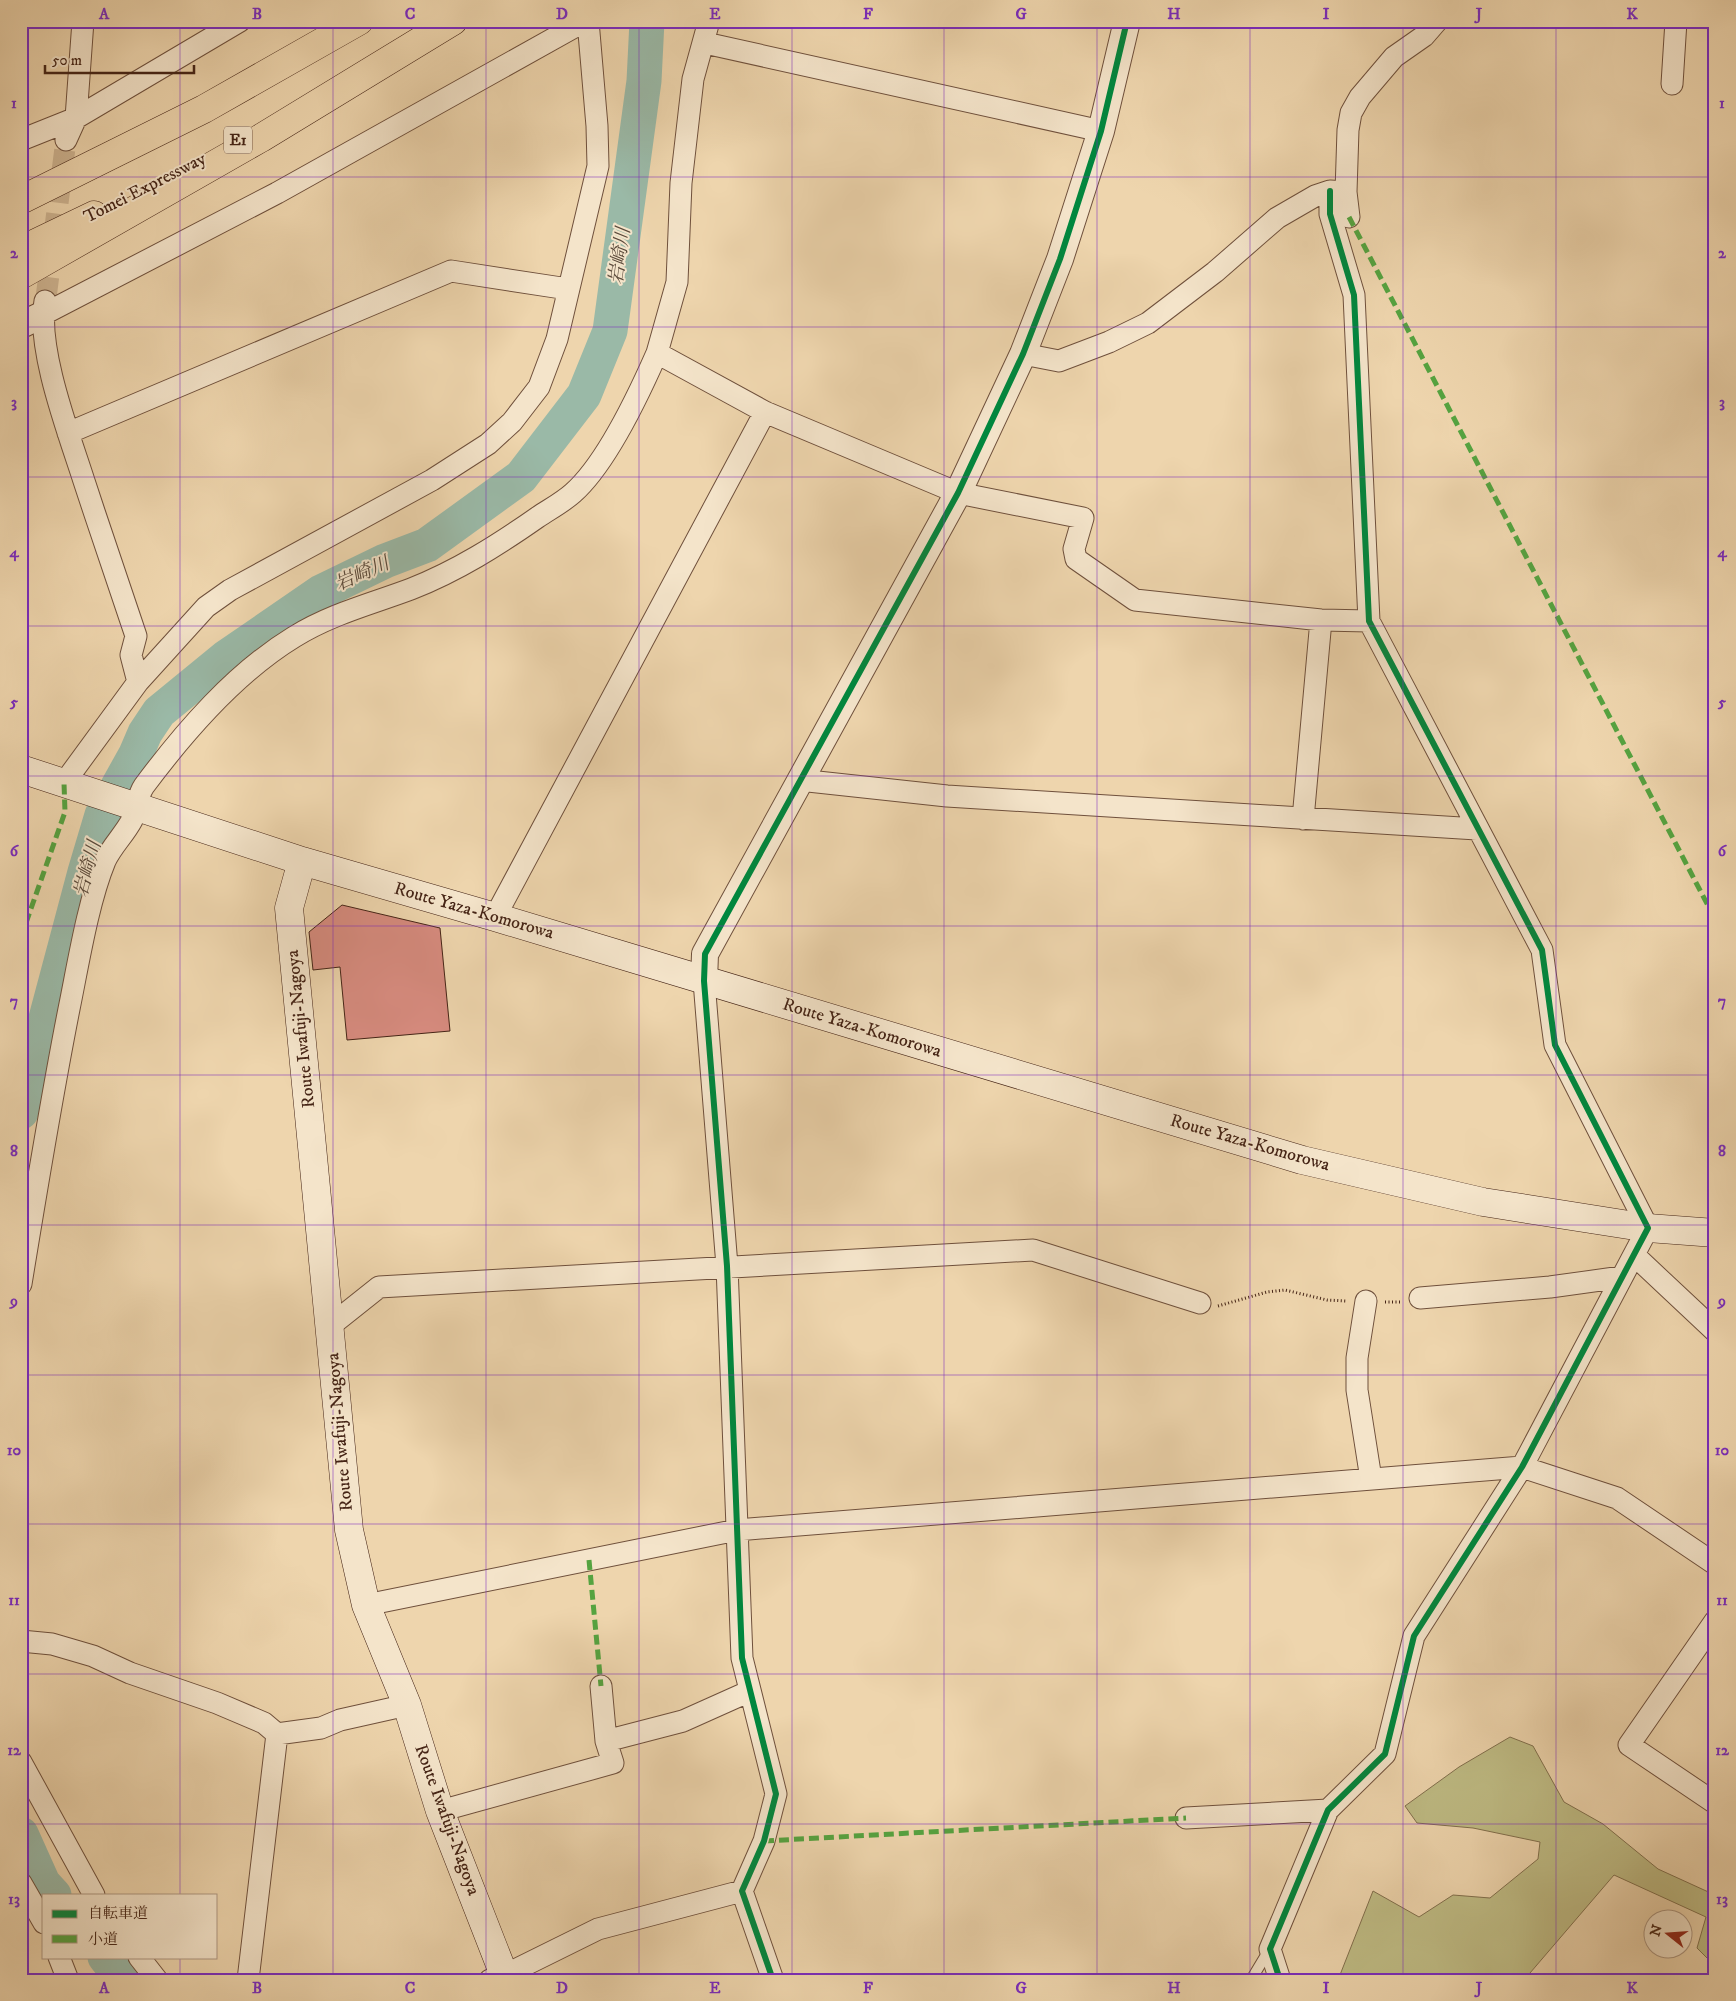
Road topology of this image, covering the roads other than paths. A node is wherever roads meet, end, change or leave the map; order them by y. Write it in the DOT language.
graph roads {
  1 [pos="82,21"];
  2 [pos="359,21"];
  3 [pos="452,21"];
  4 [pos="586,21"];
  5 [pos="709,21"];
  6 [pos="1127,21"];
  7 [pos="1437,21"];
  8 [pos="1676,21"];
  9 [pos="236,22"];
  10 [pos="705,43"];
  11 [pos="1672,84"];
  12 [pos="76,118"];
  13 [pos="1101,131"];
  14 [pos="21,140"];
  15 [pos="66,140"];
  16 [pos="1338,192"];
  17 [pos="21,200"];
  18 [pos="1349,217"];
  19 [pos="21,250"];
  20 [pos="21,276"];
  21 [pos="568,289"];
  22 [pos="36,313"];
  23 [pos="658,353"];
  24 [pos="1024,354"];
  25 [pos="765,412"];
  26 [pos="68,433"];
  27 [pos="958,493"];
  28 [pos="1320,620"];
  29 [pos="1369,621"];
  30 [pos="138,682"];
  31 [pos="21,770"];
  32 [pos="799,780"];
  33 [pos="74,786"];
  34 [pos="133,806"];
  35 [pos="1303,819"];
  36 [pos="1477,829"];
  37 [pos="302,861"];
  38 [pos="495,917"];
  39 [pos="704,981"];
  40 [pos="1648,1228"];
  41 [pos="1715,1233"];
  42 [pos="1634,1255"];
  43 [pos="727,1266"];
  44 [pos="1622,1277"];
  45 [pos="21,1284"];
  46 [pos="1420,1298"];
  47 [pos="1366,1301"];
  48 [pos="1200,1303"];
  49 [pos="330,1326"];
  50 [pos="1715,1331"];
  51 [pos="1522,1467"];
  52 [pos="1371,1479"];
  53 [pos="737,1530"];
  54 [pos="1715,1564"];
  55 [pos="366,1605"];
  56 [pos="1715,1621"];
  57 [pos="21,1641"];
  58 [pos="601,1686"];
  59 [pos="750,1691"];
  60 [pos="407,1705"];
  61 [pos="277,1734"];
  62 [pos="606,1741"];
  63 [pos="21,1762"];
  64 [pos="1715,1804"];
  65 [pos="440,1810"];
  66 [pos="1328,1810"];
  67 [pos="1186,1818"];
  68 [pos="21,1883"];
  69 [pos="742,1891"];
  70 [pos="93,1894"];
  71 [pos="42,1920"];
  72 [pos="1270,1949"];
  73 [pos="59,1958"];
  74 [pos="140,1958"];
  75 [pos="500,1978"];
  76 [pos="68,1980"];
  77 [pos="157,1980"];
  78 [pos="248,1980"];
  79 [pos="773,1980"];
  80 [pos="1251,1980"];
  81 [pos="1280,1980"];
  1 -- 12 [label="street"];
  2 -- 17 [label="highway, E1"];
  3 -- 19 [label="highway, Tomei Expressway / E1"];
  3 -- 20 [label="highway"];
  4 -- 21 [label="street"];
  4 -- 22 [label="street"];
  5 -- 10 [label="street"];
  6 -- 13 [label="street"];
  7 -- 16 [label="street"];
  8 -- 11 [label="street"];
  9 -- 12 [label="street"];
  10 -- 13 [label="street"];
  10 -- 23 [label="street"];
  12 -- 14 [label="street"];
  12 -- 15 [label="street"];
  13 -- 24 [label="street"];
  16 -- 18 [label="street"];
  16 -- 24 [label="street"];
  16 -- 29 [label="street"];
  21 -- 26 [label="street"];
  21 -- 30 [label="street"];
  22 -- 26 [label="street"];
  23 -- 25 [label="street"];
  23 -- 34 [label="street"];
  24 -- 27 [label="street"];
  25 -- 27 [label="street"];
  25 -- 38 [label="street"];
  26 -- 30 [label="street"];
  27 -- 28 [label="street"];
  27 -- 32 [label="street"];
  28 -- 29 [label="street"];
  28 -- 35 [label="street"];
  29 -- 36 [label="street"];
  30 -- 33 [label="street"];
  31 -- 33 [label="main road, Route Yaza-Komorowa"];
  32 -- 35 [label="street"];
  32 -- 39 [label="street"];
  33 -- 34 [label="main road, Route Yaza-Komorowa"];
  34 -- 37 [label="main road, Route Yaza-Komorowa"];
  34 -- 45 [label="street"];
  35 -- 36 [label="street"];
  36 -- 40 [label="street"];
  37 -- 38 [label="main road, Route Yaza-Komorowa"];
  37 -- 49 [label="main road, Route Iwafuji-Nagoya"];
  38 -- 39 [label="main road, Route Yaza-Komorowa"];
  39 -- 40 [label="main road, Route Yaza-Komorowa"];
  39 -- 43 [label="street"];
  40 -- 41 [label="main road, Route Yaza-Komorowa"];
  40 -- 42 [label="street"];
  42 -- 44 [label="street"];
  42 -- 50 [label="street"];
  43 -- 48 [label="street"];
  43 -- 49 [label="street"];
  43 -- 53 [label="street"];
  44 -- 46 [label="street"];
  44 -- 51 [label="street"];
  47 -- 52 [label="street"];
  49 -- 55 [label="main road, Route Iwafuji-Nagoya"];
  51 -- 52 [label="street"];
  51 -- 54 [label="street"];
  51 -- 66 [label="street"];
  52 -- 53 [label="street"];
  53 -- 55 [label="street"];
  53 -- 59 [label="street"];
  55 -- 60 [label="main road, Route Iwafuji-Nagoya"];
  56 -- 64 [label="street"];
  57 -- 61 [label="street"];
  58 -- 62 [label="street"];
  59 -- 62 [label="street"];
  59 -- 69 [label="street"];
  60 -- 61 [label="street"];
  60 -- 65 [label="main road, Route Iwafuji-Nagoya"];
  61 -- 78 [label="street"];
  62 -- 65 [label="street"];
  63 -- 70 [label="street"];
  65 -- 75 [label="main road, Route Iwafuji-Nagoya"];
  66 -- 67 [label="street"];
  66 -- 72 [label="street"];
  68 -- 71 [label="street"];
  69 -- 75 [label="street"];
  69 -- 79 [label="street"];
  72 -- 80 [label="lane"];
  72 -- 81 [label="street"];
  73 -- 76 [label="street"];
  74 -- 77 [label="street"];
}
